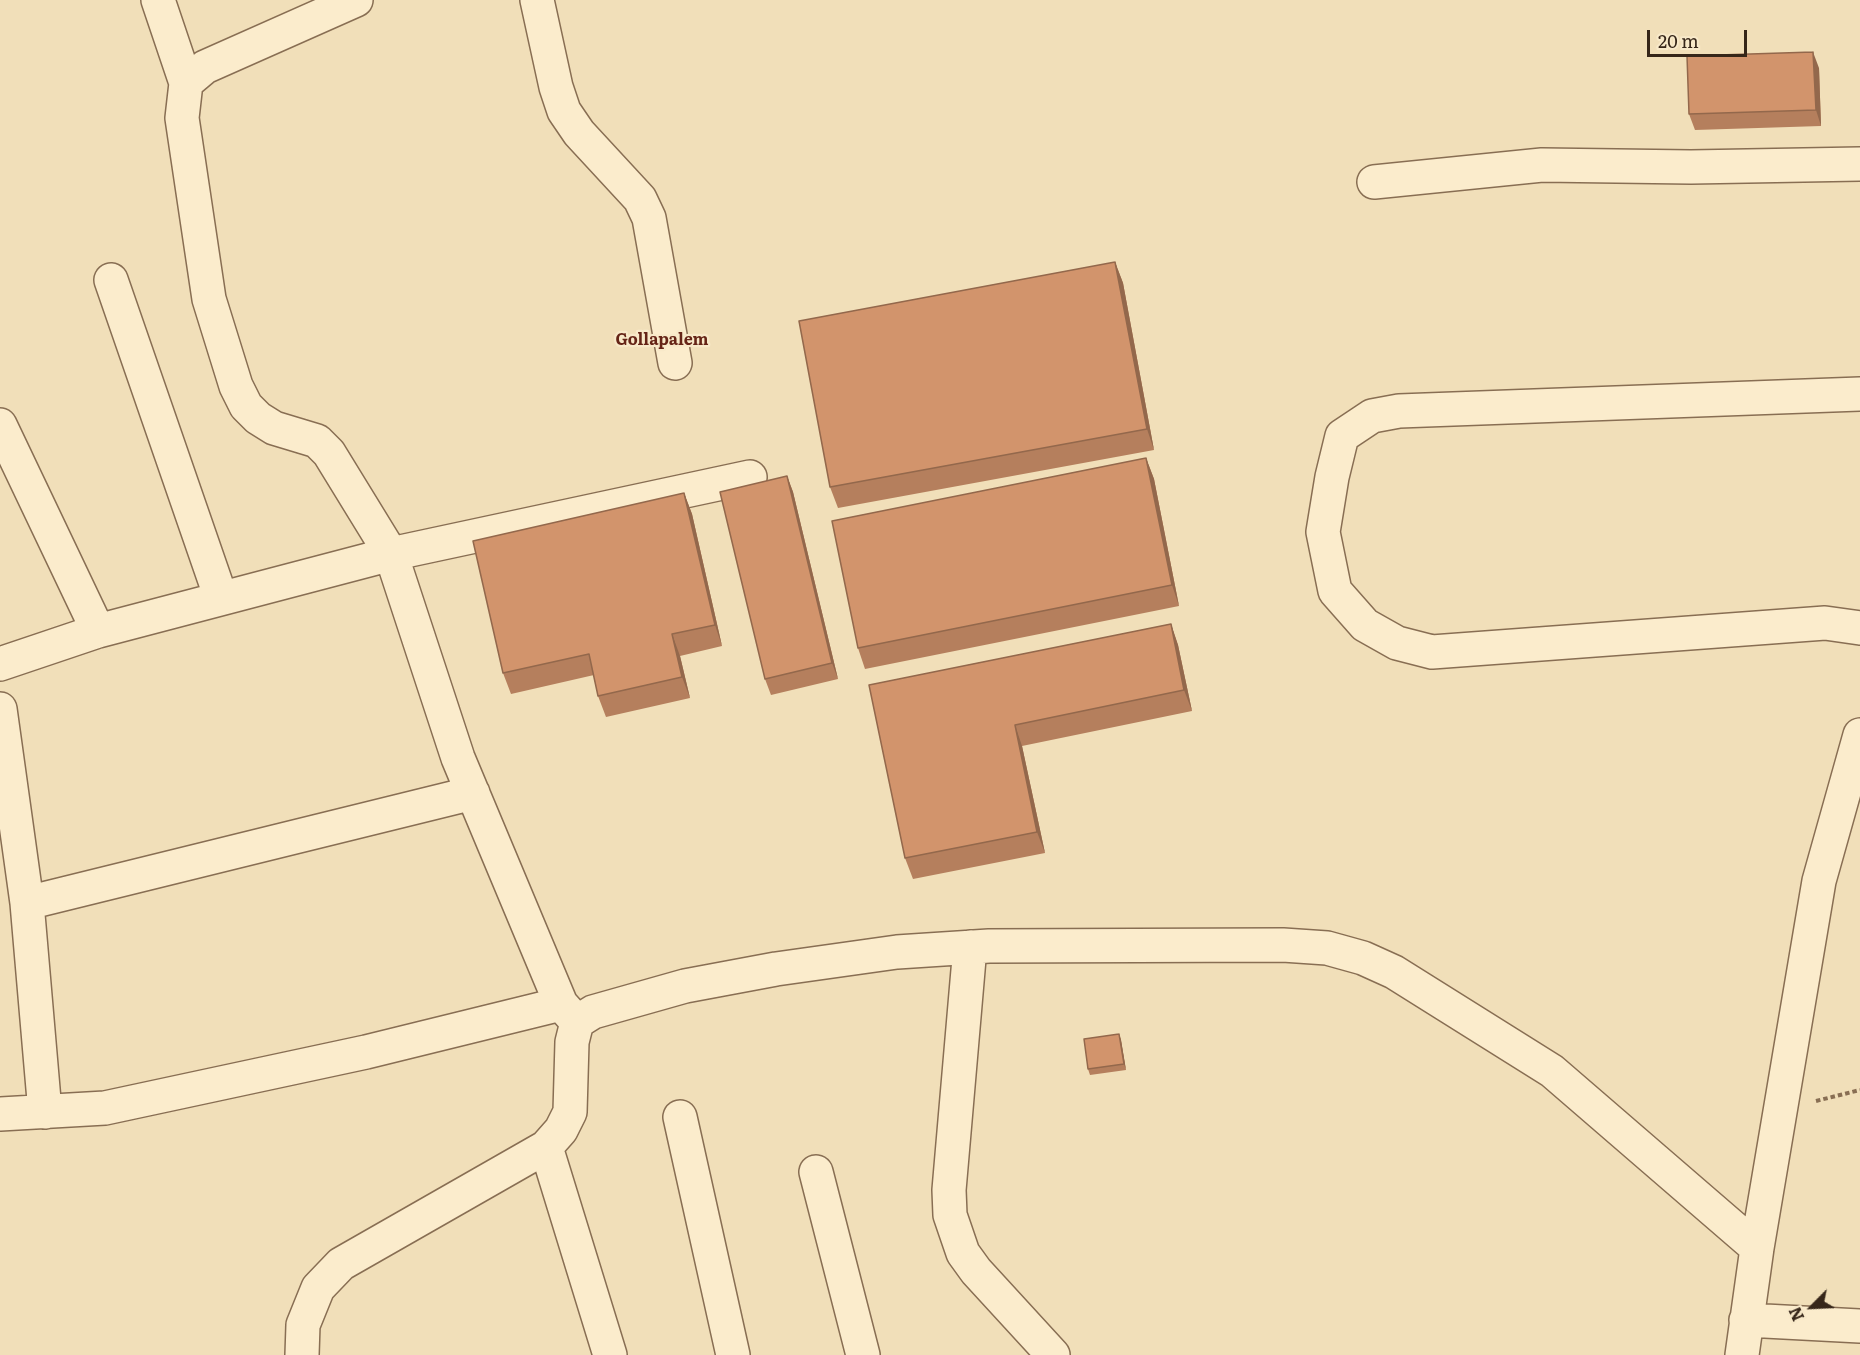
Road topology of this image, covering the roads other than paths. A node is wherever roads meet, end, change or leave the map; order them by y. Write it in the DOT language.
graph roads {
  1 [pos="158,0"];
  2 [pos="356,0"];
  3 [pos="537,0"];
  4 [pos="186,83"];
  5 [pos="1860,164"];
  6 [pos="1374,182"];
  7 [pos="111,280"];
  8 [pos="675,363"];
  9 [pos="1860,394"];
  10 [pos="0,425"];
  11 [pos="750,477"];
  12 [pos="392,554"];
  13 [pos="221,598"];
  14 [pos="1860,628"];
  15 [pos="98,631"];
  16 [pos="0,664"];
  17 [pos="0,709"];
  18 [pos="1860,735"];
  19 [pos="473,793"];
  20 [pos="27,903"];
  21 [pos="970,947"];
  22 [pos="569,1013"];
  23 [pos="45,1112"];
  24 [pos="0,1114"];
  25 [pos="680,1117"];
  26 [pos="546,1147"];
  27 [pos="816,1172"];
  28 [pos="1757,1248"];
  29 [pos="1746,1320"];
  30 [pos="1860,1326"];
  31 [pos="1053,1354"];
  32 [pos="302,1355"];
  33 [pos="610,1355"];
  34 [pos="733,1355"];
  35 [pos="863,1355"];
  36 [pos="1742,1355"];
  1 -- 4 [label="street"];
  2 -- 4 [label="street"];
  3 -- 8 [label="street"];
  4 -- 12 [label="street"];
  5 -- 6 [label="street"];
  7 -- 13 [label="street"];
  9 -- 14 [label="street"];
  10 -- 15 [label="street"];
  11 -- 12 [label="street"];
  12 -- 13 [label="street"];
  12 -- 19 [label="street"];
  13 -- 15 [label="street"];
  15 -- 16 [label="street"];
  17 -- 20 [label="street"];
  18 -- 28 [label="street"];
  19 -- 20 [label="street"];
  19 -- 22 [label="street"];
  20 -- 23 [label="street"];
  21 -- 22 [label="street"];
  21 -- 28 [label="street"];
  21 -- 31 [label="street"];
  22 -- 23 [label="street"];
  22 -- 26 [label="street"];
  23 -- 24 [label="street"];
  25 -- 34 [label="street"];
  26 -- 32 [label="street"];
  26 -- 33 [label="street"];
  27 -- 35 [label="street"];
  28 -- 29 [label="street"];
  29 -- 30 [label="street"];
  29 -- 36 [label="street"];
}
